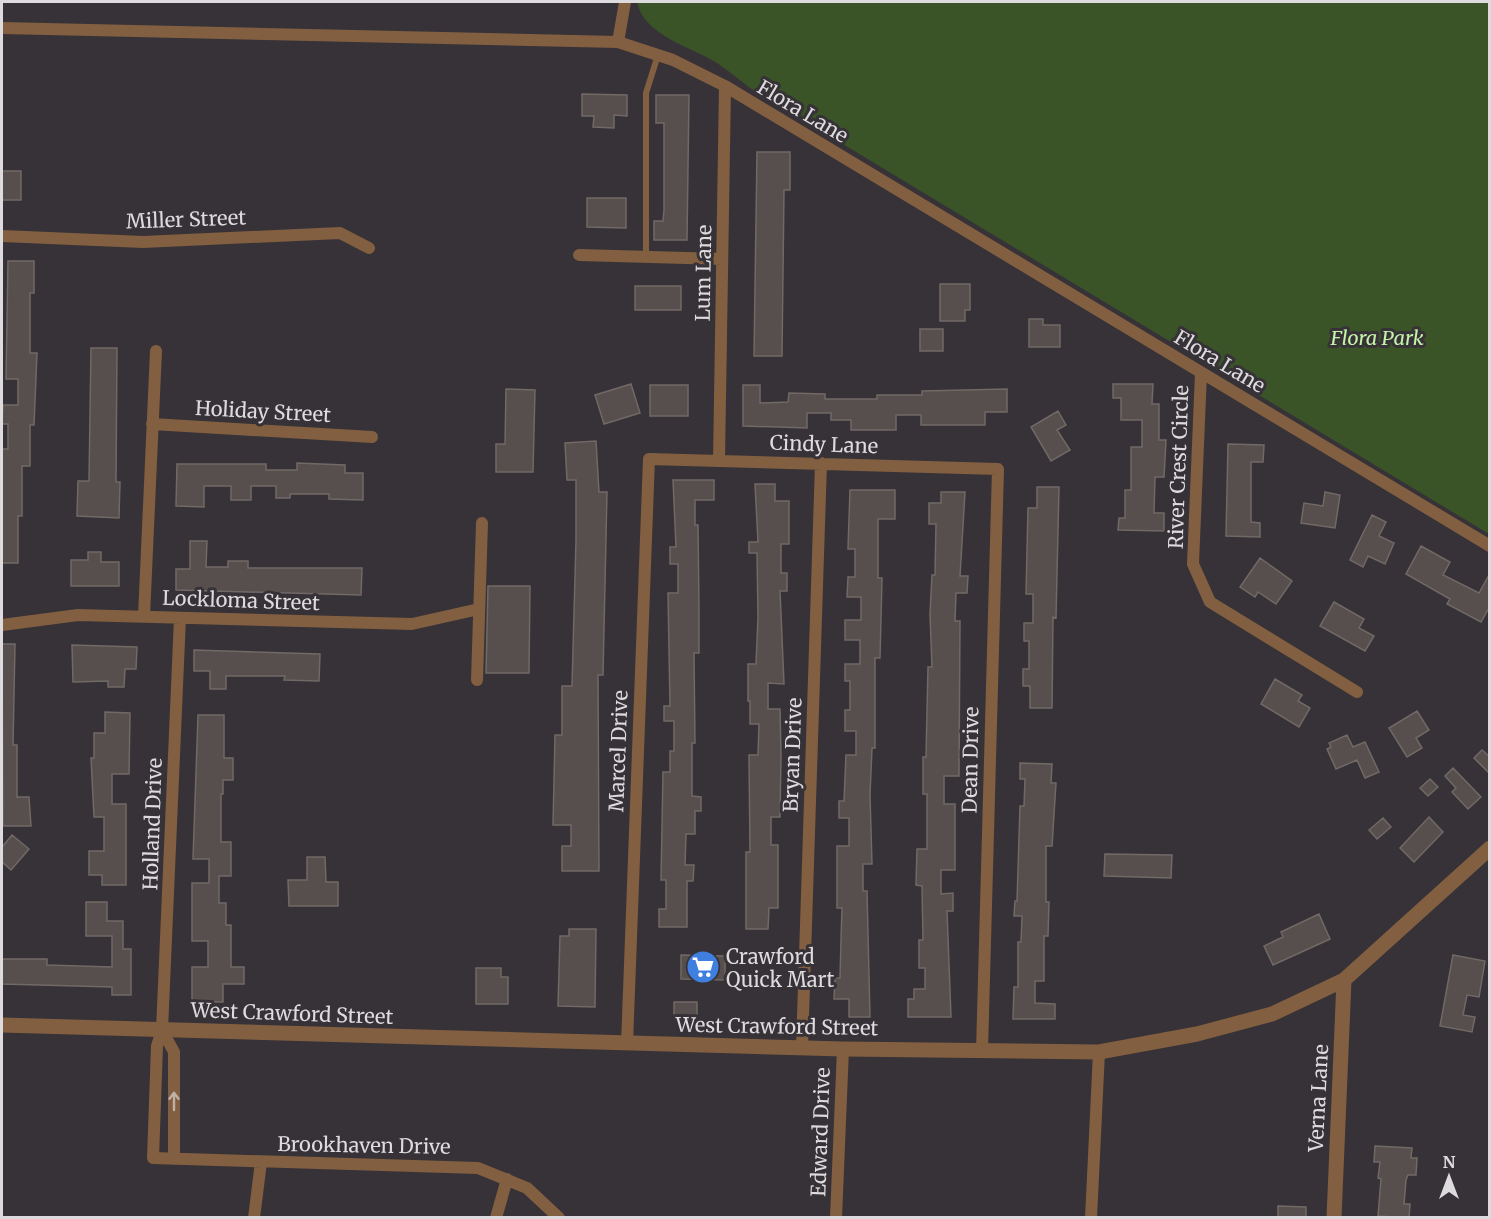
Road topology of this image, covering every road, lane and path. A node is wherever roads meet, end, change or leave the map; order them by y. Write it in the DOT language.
graph roads {
  1 [pos="625,2"];
  2 [pos="2,28"];
  3 [pos="618,42"];
  4 [pos="658,55"];
  5 [pos="725,86"];
  6 [pos="2,236"];
  7 [pos="369,248"];
  8 [pos="579,255"];
  9 [pos="646,257"];
  10 [pos="722,259"];
  11 [pos="156,351"];
  12 [pos="1201,373"];
  13 [pos="152,424"];
  14 [pos="372,437"];
  15 [pos="649,459"];
  16 [pos="719,461"];
  17 [pos="821,463"];
  18 [pos="998,469"];
  19 [pos="482,523"];
  20 [pos="1490,546"];
  21 [pos="478,609"];
  22 [pos="144,616"];
  23 [pos="180,618"];
  24 [pos="2,625"];
  25 [pos="477,680"];
  26 [pos="1357,692"];
  27 [pos="1490,848"];
  28 [pos="1344,980"];
  29 [pos="2,1025"];
  30 [pos="162,1030"];
  31 [pos="627,1044"];
  32 [pos="802,1048"];
  33 [pos="843,1049"];
  34 [pos="982,1051"];
  35 [pos="1099,1052"];
  36 [pos="153,1158"];
  37 [pos="174,1159"];
  38 [pos="261,1162"];
  39 [pos="507,1179"];
  40 [pos="254,1218"];
  41 [pos="496,1218"];
  42 [pos="559,1218"];
  43 [pos="836,1218"];
  44 [pos="1091,1218"];
  45 [pos="1334,1218"];
  1 -- 3 [label="street"];
  2 -- 3 [label="street, Flora Lane"];
  3 -- 4 [label="street, Flora Lane"];
  4 -- 5 [label="street, Flora Lane"];
  4 -- 9 [label="lane"];
  5 -- 10 [label="street, Lum Lane"];
  5 -- 12 [label="street, Flora Lane"];
  6 -- 7 [label="street, Miller Street"];
  8 -- 9 [label="street"];
  9 -- 10 [label="street"];
  10 -- 16 [label="street, Lum Lane"];
  11 -- 13 [label="street"];
  12 -- 20 [label="street, Flora Lane"];
  12 -- 26 [label="street, River Crest Circle"];
  13 -- 14 [label="street, Holiday Street"];
  13 -- 22 [label="street"];
  15 -- 16 [label="street, Cindy Lane"];
  15 -- 31 [label="street, Marcel Drive"];
  16 -- 17 [label="street, Cindy Lane"];
  17 -- 18 [label="street, Cindy Lane"];
  17 -- 32 [label="street, Bryan Drive"];
  18 -- 34 [label="street, Dean Drive"];
  19 -- 21 [label="street"];
  21 -- 23 [label="street, Lockloma Street"];
  21 -- 25 [label="street"];
  22 -- 23 [label="street, Lockloma Street"];
  22 -- 24 [label="street, Lockloma Street"];
  23 -- 30 [label="street, Holland Drive"];
  27 -- 28 [label="street, West Crawford Street"];
  28 -- 35 [label="street, West Crawford Street"];
  28 -- 45 [label="street, Verna Lane"];
  29 -- 30 [label="street, West Crawford Street"];
  30 -- 31 [label="street, West Crawford Street"];
  30 -- 36 [label="street, Holland Drive"];
  37 -- 30 [label="street, Holland Drive, one-way"];
  31 -- 32 [label="street, West Crawford Street"];
  32 -- 33 [label="street, West Crawford Street"];
  33 -- 34 [label="street, West Crawford Street"];
  33 -- 43 [label="street, Edward Drive"];
  34 -- 35 [label="street, West Crawford Street"];
  35 -- 44 [label="street"];
  36 -- 37 [label="street, Brookhaven Drive"];
  37 -- 38 [label="street, Brookhaven Drive"];
  38 -- 39 [label="street, Brookhaven Drive"];
  38 -- 40 [label="street"];
  39 -- 41 [label="street"];
  39 -- 42 [label="street, Brookhaven Drive"];
}
